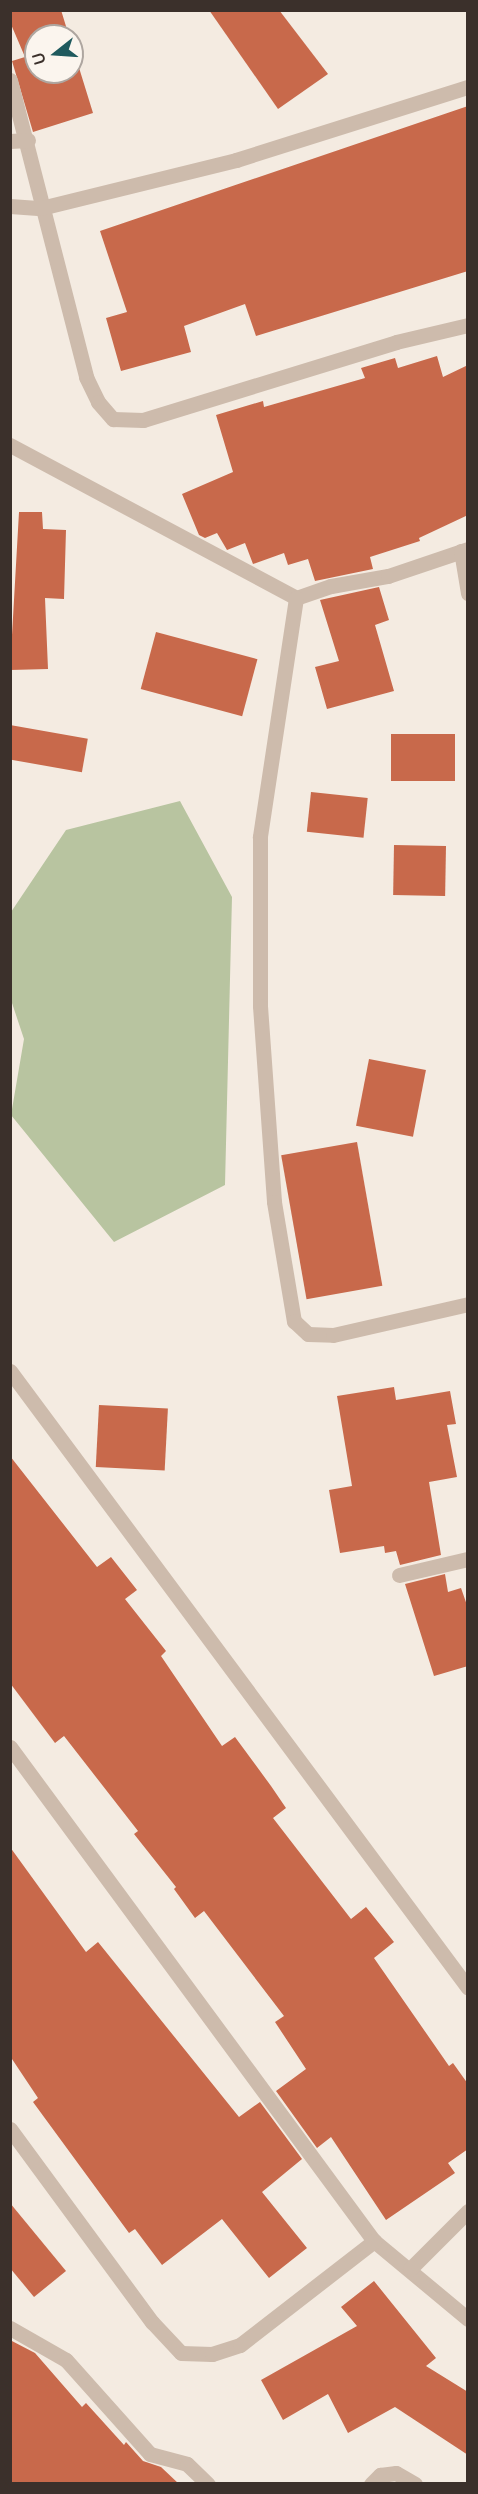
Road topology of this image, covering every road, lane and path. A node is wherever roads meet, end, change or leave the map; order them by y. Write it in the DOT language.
graph roads {
  1 [pos="10,80"];
  2 [pos="468,87"];
  3 [pos="28,140"];
  4 [pos="10,141"];
  5 [pos="10,206"];
  6 [pos="41,208"];
  7 [pos="468,325"];
  8 [pos="10,445"];
  9 [pos="464,550"];
  10 [pos="468,593"];
  11 [pos="296,598"];
  12 [pos="468,1304"];
  13 [pos="10,1371"];
  14 [pos="468,1559"];
  15 [pos="399,1575"];
  16 [pos="10,1747"];
  17 [pos="468,1988"];
  18 [pos="10,2129"];
  19 [pos="468,2211"];
  20 [pos="374,2241"];
  21 [pos="410,2269"];
  22 [pos="468,2319"];
  23 [pos="10,2328"];
  24 [pos="208,2484"];
  25 [pos="370,2484"];
  26 [pos="415,2484"];
  1 -- 3 [label="street"];
  2 -- 6 [label="street"];
  3 -- 4 [label="street"];
  3 -- 6 [label="street"];
  5 -- 6 [label="street"];
  6 -- 7 [label="street"];
  8 -- 11 [label="street"];
  9 -- 10 [label="street"];
  9 -- 11 [label="street"];
  11 -- 12 [label="street"];
  13 -- 17 [label="street"];
  14 -- 15 [label="street"];
  16 -- 20 [label="street"];
  18 -- 20 [label="street"];
  19 -- 21 [label="street"];
  20 -- 21 [label="street"];
  21 -- 22 [label="street"];
  23 -- 24 [label="street"];
  25 -- 26 [label="street"];
}
